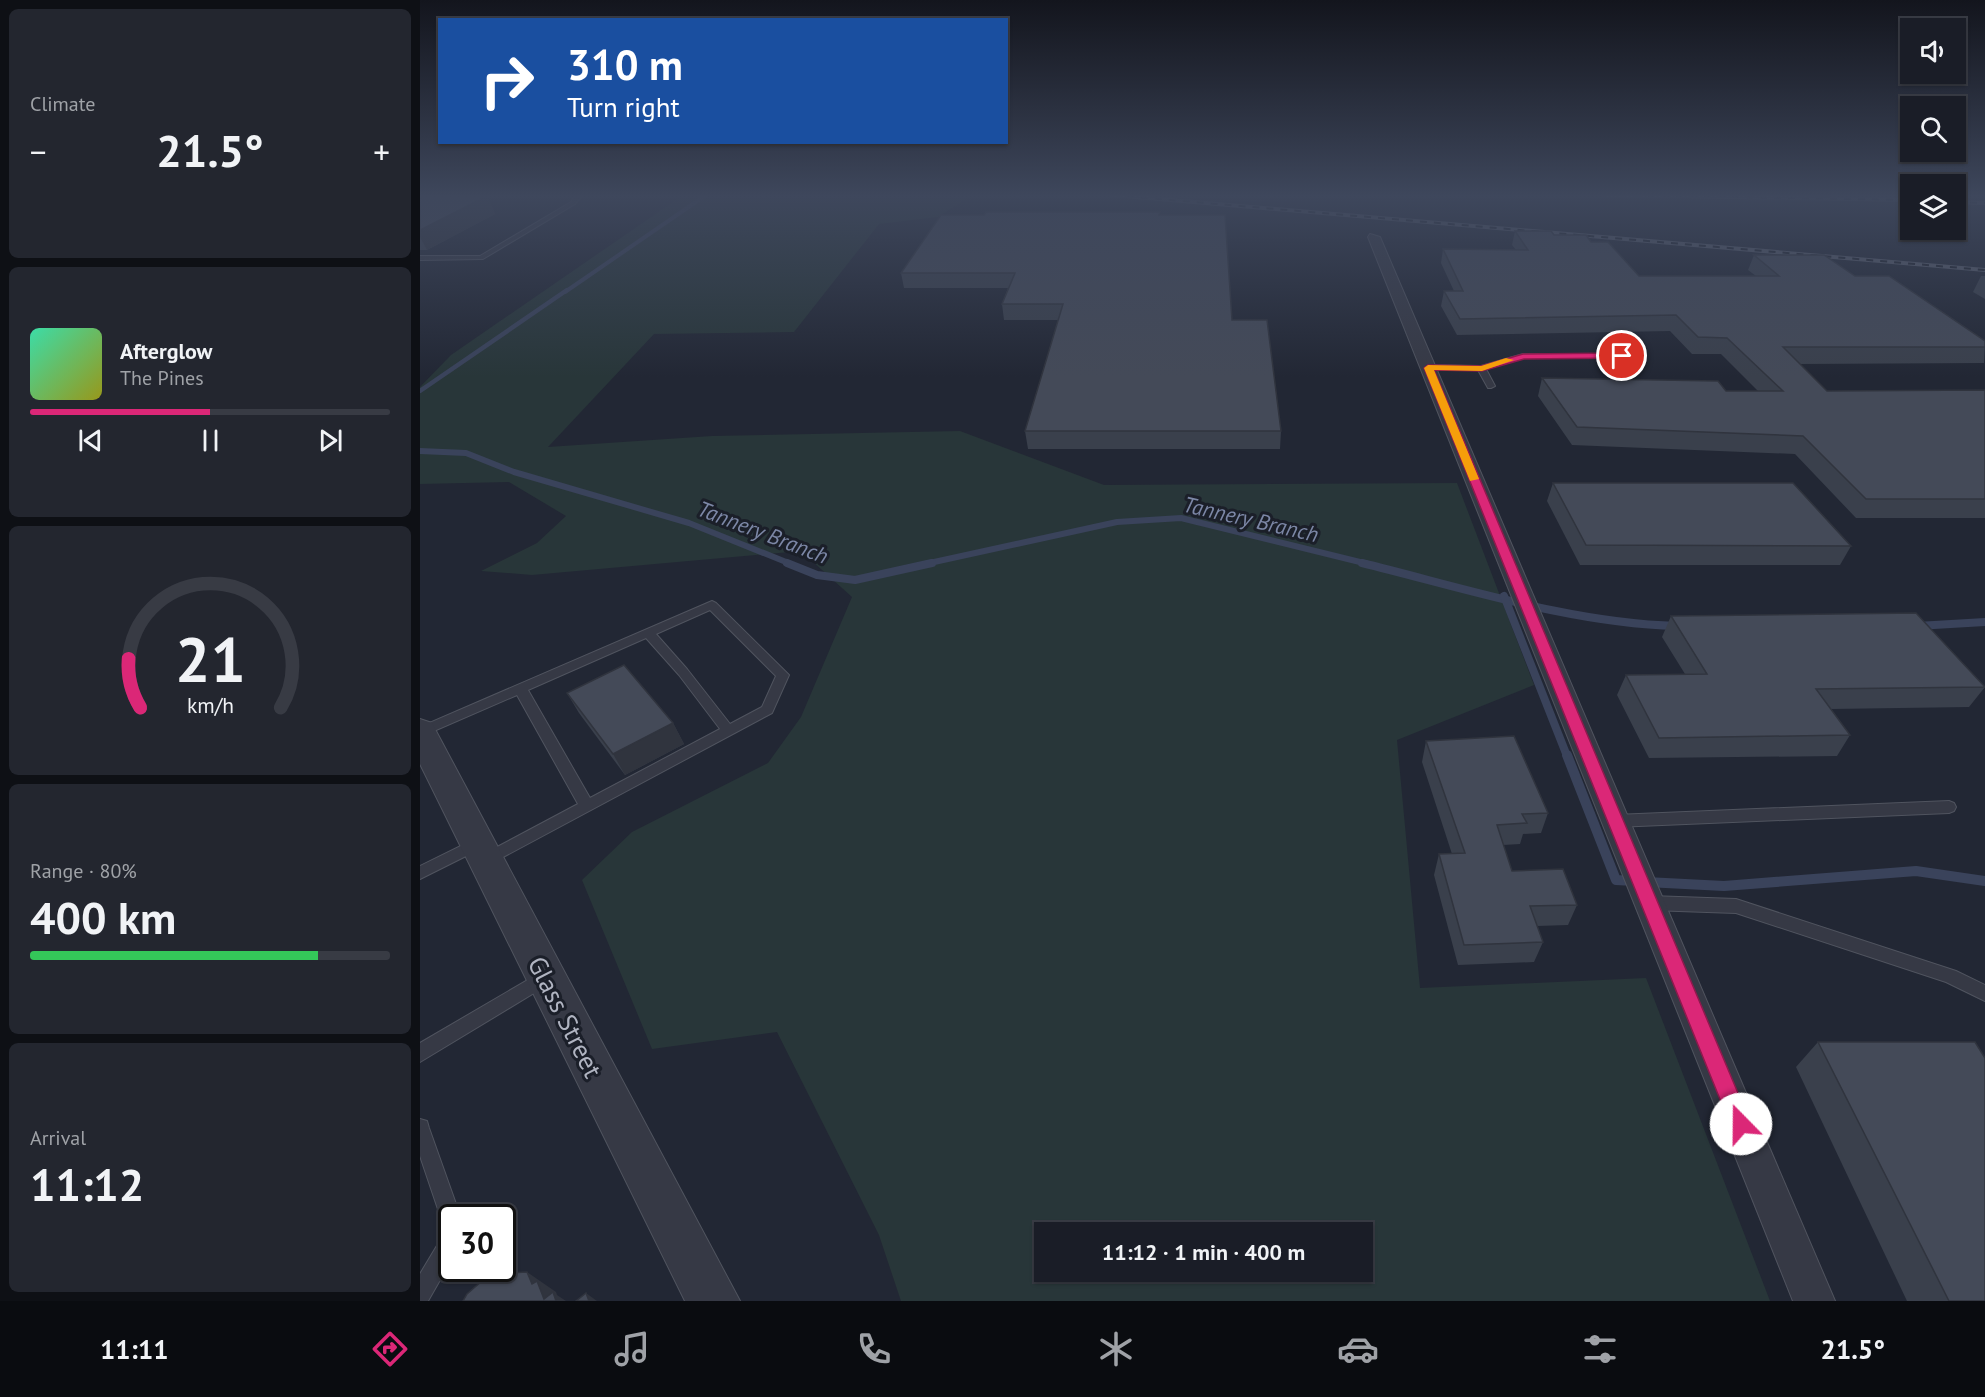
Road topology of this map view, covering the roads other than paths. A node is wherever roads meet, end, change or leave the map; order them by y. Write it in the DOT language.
graph roads {
  1 [pos="485,256"];
  2 [pos="1382,256"];
  3 [pos="420,258"];
  4 [pos="1622,356"];
  5 [pos="1428,368"];
  6 [pos="1482,368"];
  7 [pos="1491,386"];
  8 [pos="648,633"];
  9 [pos="520,688"];
  10 [pos="420,731"];
  11 [pos="728,731"];
  12 [pos="587,806"];
  13 [pos="1949,807"];
  14 [pos="1615,821"];
  15 [pos="482,852"];
  16 [pos="420,873"];
  17 [pos="1649,901"];
  18 [pos="545,978"];
  19 [pos="1985,993"];
  20 [pos="420,1053"];
  21 [pos="420,1128"];
  22 [pos="446,1204"];
  23 [pos="438,1262"];
  24 [pos="420,1295"];
  25 [pos="713,1301"];
  26 [pos="1814,1301"];
  1 -- 3 [label="lane"];
  2 -- 5 [label="street"];
  4 -- 6 [label="lane"];
  5 -- 6 [label="lane"];
  5 -- 14 [label="street"];
  6 -- 7 [label="lane"];
  8 -- 9 [label="lane"];
  8 -- 11 [label="lane"];
  8 -- 11 [label="lane"];
  9 -- 10 [label="lane"];
  9 -- 12 [label="lane"];
  10 -- 15 [label="street, Glass Street"];
  11 -- 12 [label="lane"];
  12 -- 15 [label="lane"];
  13 -- 14 [label="lane"];
  14 -- 17 [label="street"];
  15 -- 16 [label="lane"];
  15 -- 18 [label="street, Glass Street"];
  17 -- 19 [label="lane"];
  17 -- 26 [label="street"];
  18 -- 20 [label="lane"];
  18 -- 25 [label="street, Glass Street"];
  21 -- 22 [label="lane"];
  23 -- 24 [label="lane"];
}
